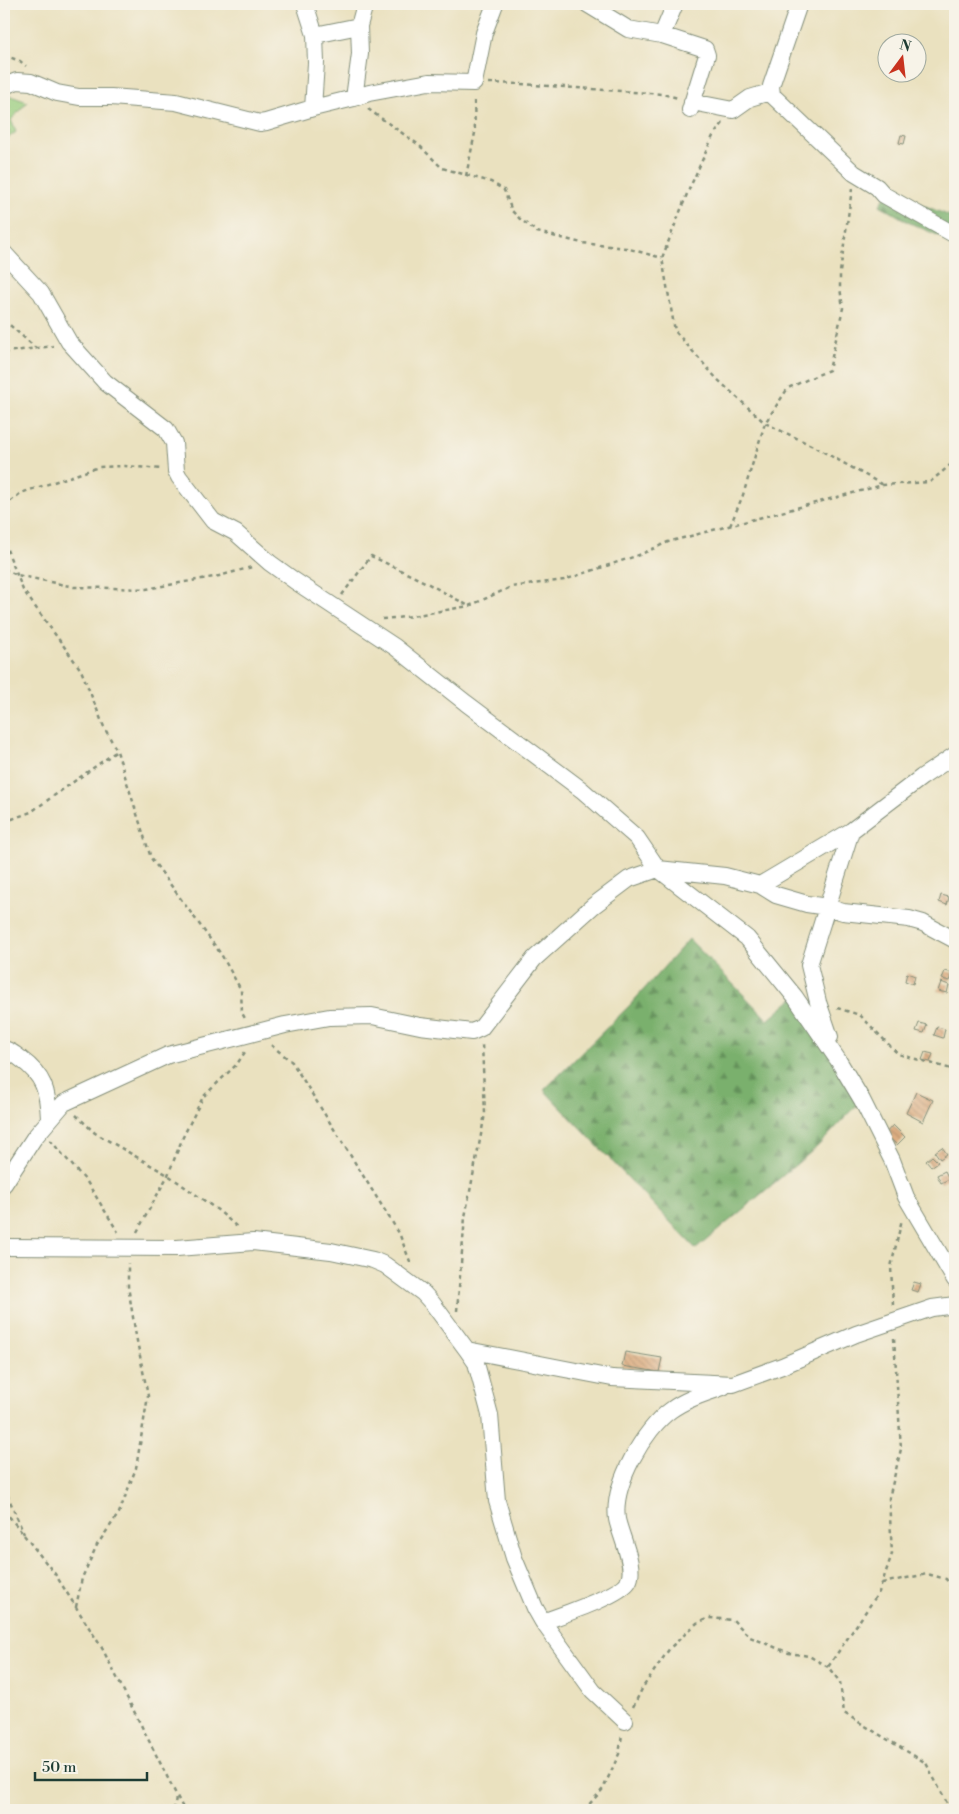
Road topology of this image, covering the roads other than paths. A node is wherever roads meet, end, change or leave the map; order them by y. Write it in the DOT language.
graph roads {
  1 [pos="305,4"];
  2 [pos="365,4"];
  3 [pos="495,4"];
  4 [pos="586,4"];
  5 [pos="675,4"];
  6 [pos="799,4"];
  7 [pos="359,26"];
  8 [pos="316,35"];
  9 [pos="662,35"];
  10 [pos="4,86"];
  11 [pos="770,92"];
  12 [pos="354,98"];
  13 [pos="313,108"];
  14 [pos="955,234"];
  15 [pos="4,253"];
  16 [pos="955,755"];
  17 [pos="851,831"];
  18 [pos="658,869"];
  19 [pos="760,885"];
  20 [pos="827,906"];
  21 [pos="955,940"];
  22 [pos="4,1049"];
  23 [pos="838,1060"];
  24 [pos="49,1119"];
  25 [pos="4,1184"];
  26 [pos="4,1247"];
  27 [pos="955,1280"];
  28 [pos="955,1305"];
  29 [pos="467,1350"];
  30 [pos="733,1384"];
  31 [pos="543,1622"];
  32 [pos="625,1721"];
  1 -- 8 [label="street"];
  2 -- 7 [label="street"];
  3 -- 12 [label="street"];
  4 -- 9 [label="street"];
  5 -- 9 [label="street"];
  6 -- 11 [label="street"];
  7 -- 8 [label="street"];
  7 -- 12 [label="street"];
  8 -- 13 [label="street"];
  9 -- 11 [label="street"];
  10 -- 13 [label="street"];
  11 -- 14 [label="street"];
  12 -- 13 [label="street"];
  15 -- 18 [label="street"];
  16 -- 17 [label="street"];
  17 -- 19 [label="street"];
  17 -- 20 [label="street"];
  18 -- 19 [label="street"];
  18 -- 23 [label="street"];
  18 -- 24 [label="street"];
  19 -- 20 [label="street"];
  20 -- 21 [label="street"];
  20 -- 23 [label="street"];
  22 -- 24 [label="street"];
  23 -- 27 [label="street"];
  24 -- 25 [label="street"];
  26 -- 29 [label="street"];
  28 -- 30 [label="street"];
  29 -- 30 [label="street"];
  29 -- 31 [label="street"];
  30 -- 31 [label="street"];
  31 -- 32 [label="street"];
}
